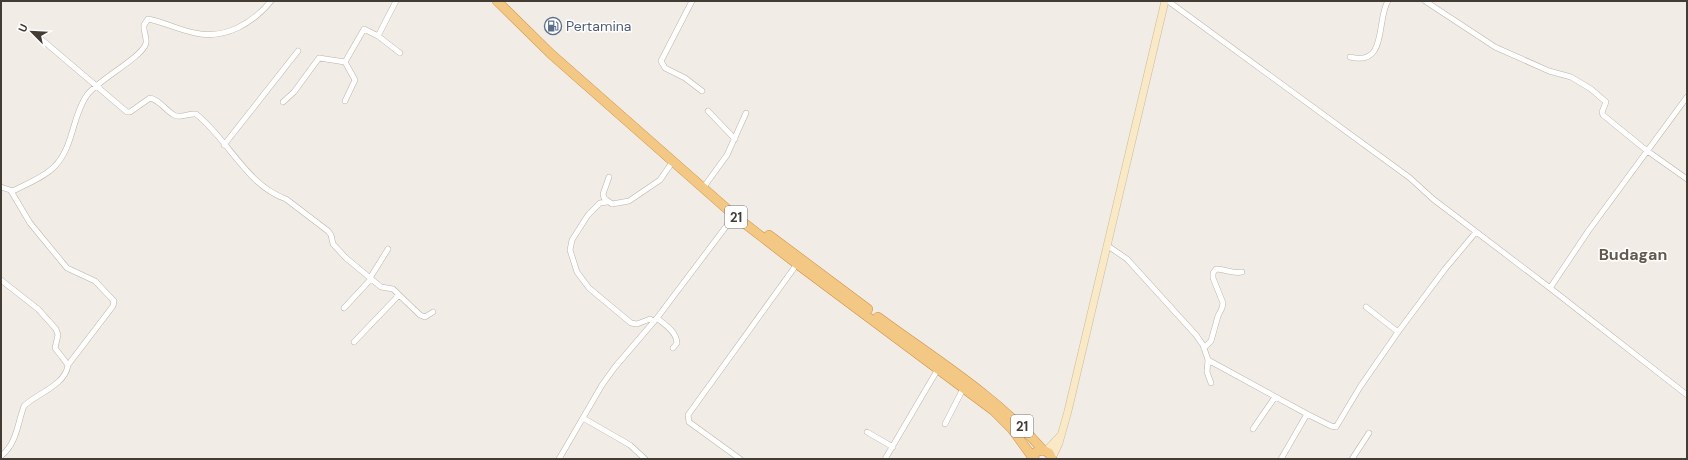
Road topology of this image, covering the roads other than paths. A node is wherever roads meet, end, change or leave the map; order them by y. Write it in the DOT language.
graph roads {
  1 [pos="271,1"];
  2 [pos="396,1"];
  3 [pos="497,1"];
  4 [pos="503,1"];
  5 [pos="692,1"];
  6 [pos="1165,1"];
  7 [pos="1168,1"];
  8 [pos="1388,1"];
  9 [pos="1424,1"];
  10 [pos="34,34"];
  11 [pos="378,36"];
  12 [pos="298,51"];
  13 [pos="400,53"];
  14 [pos="1350,57"];
  15 [pos="345,62"];
  16 [pos="95,86"];
  17 [pos="702,91"];
  18 [pos="1687,97"];
  19 [pos="345,101"];
  20 [pos="283,102"];
  21 [pos="708,112"];
  22 [pos="746,114"];
  23 [pos="735,139"];
  24 [pos="224,145"];
  25 [pos="1646,150"];
  26 [pos="673,161"];
  27 [pos="609,177"];
  28 [pos="1687,179"];
  29 [pos="706,184"];
  30 [pos="1,187"];
  31 [pos="11,191"];
  32 [pos="607,202"];
  33 [pos="736,214"];
  34 [pos="1476,232"];
  35 [pos="1108,246"];
  36 [pos="388,249"];
  37 [pos="797,264"];
  38 [pos="1242,272"];
  39 [pos="371,279"];
  40 [pos="1,280"];
  41 [pos="1550,288"];
  42 [pos="399,295"];
  43 [pos="1366,307"];
  44 [pos="344,308"];
  45 [pos="433,312"];
  46 [pos="656,320"];
  47 [pos="893,332"];
  48 [pos="1398,332"];
  49 [pos="354,342"];
  50 [pos="673,348"];
  51 [pos="1204,348"];
  52 [pos="1208,360"];
  53 [pos="68,365"];
  54 [pos="938,369"];
  55 [pos="1210,384"];
  56 [pos="964,387"];
  57 [pos="1687,395"];
  58 [pos="1274,396"];
  59 [pos="1307,414"];
  60 [pos="583,418"];
  61 [pos="945,424"];
  62 [pos="1253,429"];
  63 [pos="867,432"];
  64 [pos="1062,433"];
  65 [pos="1369,433"];
  66 [pos="893,447"];
  67 [pos="1045,450"];
  68 [pos="1,456"];
  69 [pos="888,458"];
  70 [pos="1033,458"];
  71 [pos="558,459"];
  72 [pos="645,459"];
  73 [pos="740,459"];
  74 [pos="1052,459"];
  75 [pos="1281,459"];
  76 [pos="1352,459"];
  1 -- 16 [label="street"];
  2 -- 11 [label="street"];
  3 -- 26 [label="highway, 21"];
  4 -- 29 [label="highway, 21"];
  5 -- 17 [label="street"];
  6 -- 35 [label="main road"];
  7 -- 34 [label="street"];
  8 -- 14 [label="street"];
  9 -- 25 [label="street"];
  10 -- 16 [label="street"];
  11 -- 13 [label="street"];
  11 -- 15 [label="street"];
  12 -- 24 [label="street"];
  15 -- 19 [label="street"];
  15 -- 20 [label="street"];
  16 -- 24 [label="street"];
  16 -- 31 [label="street"];
  18 -- 25 [label="street"];
  21 -- 23 [label="street"];
  22 -- 23 [label="street"];
  23 -- 29 [label="street"];
  24 -- 39 [label="street"];
  25 -- 28 [label="street"];
  25 -- 41 [label="street"];
  26 -- 32 [label="street"];
  26 -- 33 [label="highway, 21"];
  27 -- 32 [label="street"];
  29 -- 33 [label="highway, 21"];
  30 -- 31 [label="street"];
  31 -- 53 [label="street"];
  32 -- 46 [label="street"];
  33 -- 37 [label="highway, 21"];
  33 -- 46 [label="street"];
  33 -- 47 [label="highway, 21"];
  34 -- 41 [label="street"];
  34 -- 48 [label="street"];
  35 -- 51 [label="street"];
  35 -- 64 [label="main road"];
  36 -- 39 [label="street"];
  37 -- 47 [label="highway, 21"];
  37 -- 73 [label="street"];
  38 -- 51 [label="street"];
  39 -- 42 [label="street"];
  39 -- 44 [label="street"];
  40 -- 53 [label="street"];
  41 -- 57 [label="street"];
  42 -- 45 [label="street"];
  42 -- 49 [label="street"];
  43 -- 48 [label="street"];
  46 -- 50 [label="street"];
  46 -- 60 [label="street"];
  47 -- 54 [label="highway, 21"];
  47 -- 67 [label="highway, 21"];
  48 -- 59 [label="street"];
  51 -- 52 [label="street"];
  52 -- 55 [label="street"];
  52 -- 58 [label="street"];
  53 -- 68 [label="street"];
  54 -- 56 [label="highway, 21"];
  54 -- 66 [label="street"];
  56 -- 61 [label="street"];
  56 -- 70 [label="highway, 21"];
  58 -- 59 [label="street"];
  58 -- 62 [label="street"];
  59 -- 75 [label="street"];
  60 -- 71 [label="street"];
  60 -- 72 [label="street"];
  63 -- 66 [label="street"];
  64 -- 67 [label="main road"];
  64 -- 74 [label="main road"];
  65 -- 76 [label="street"];
  66 -- 69 [label="street"];
  67 -- 70 [label="highway, 21"];
  67 -- 74 [label="highway, 21"];
}
